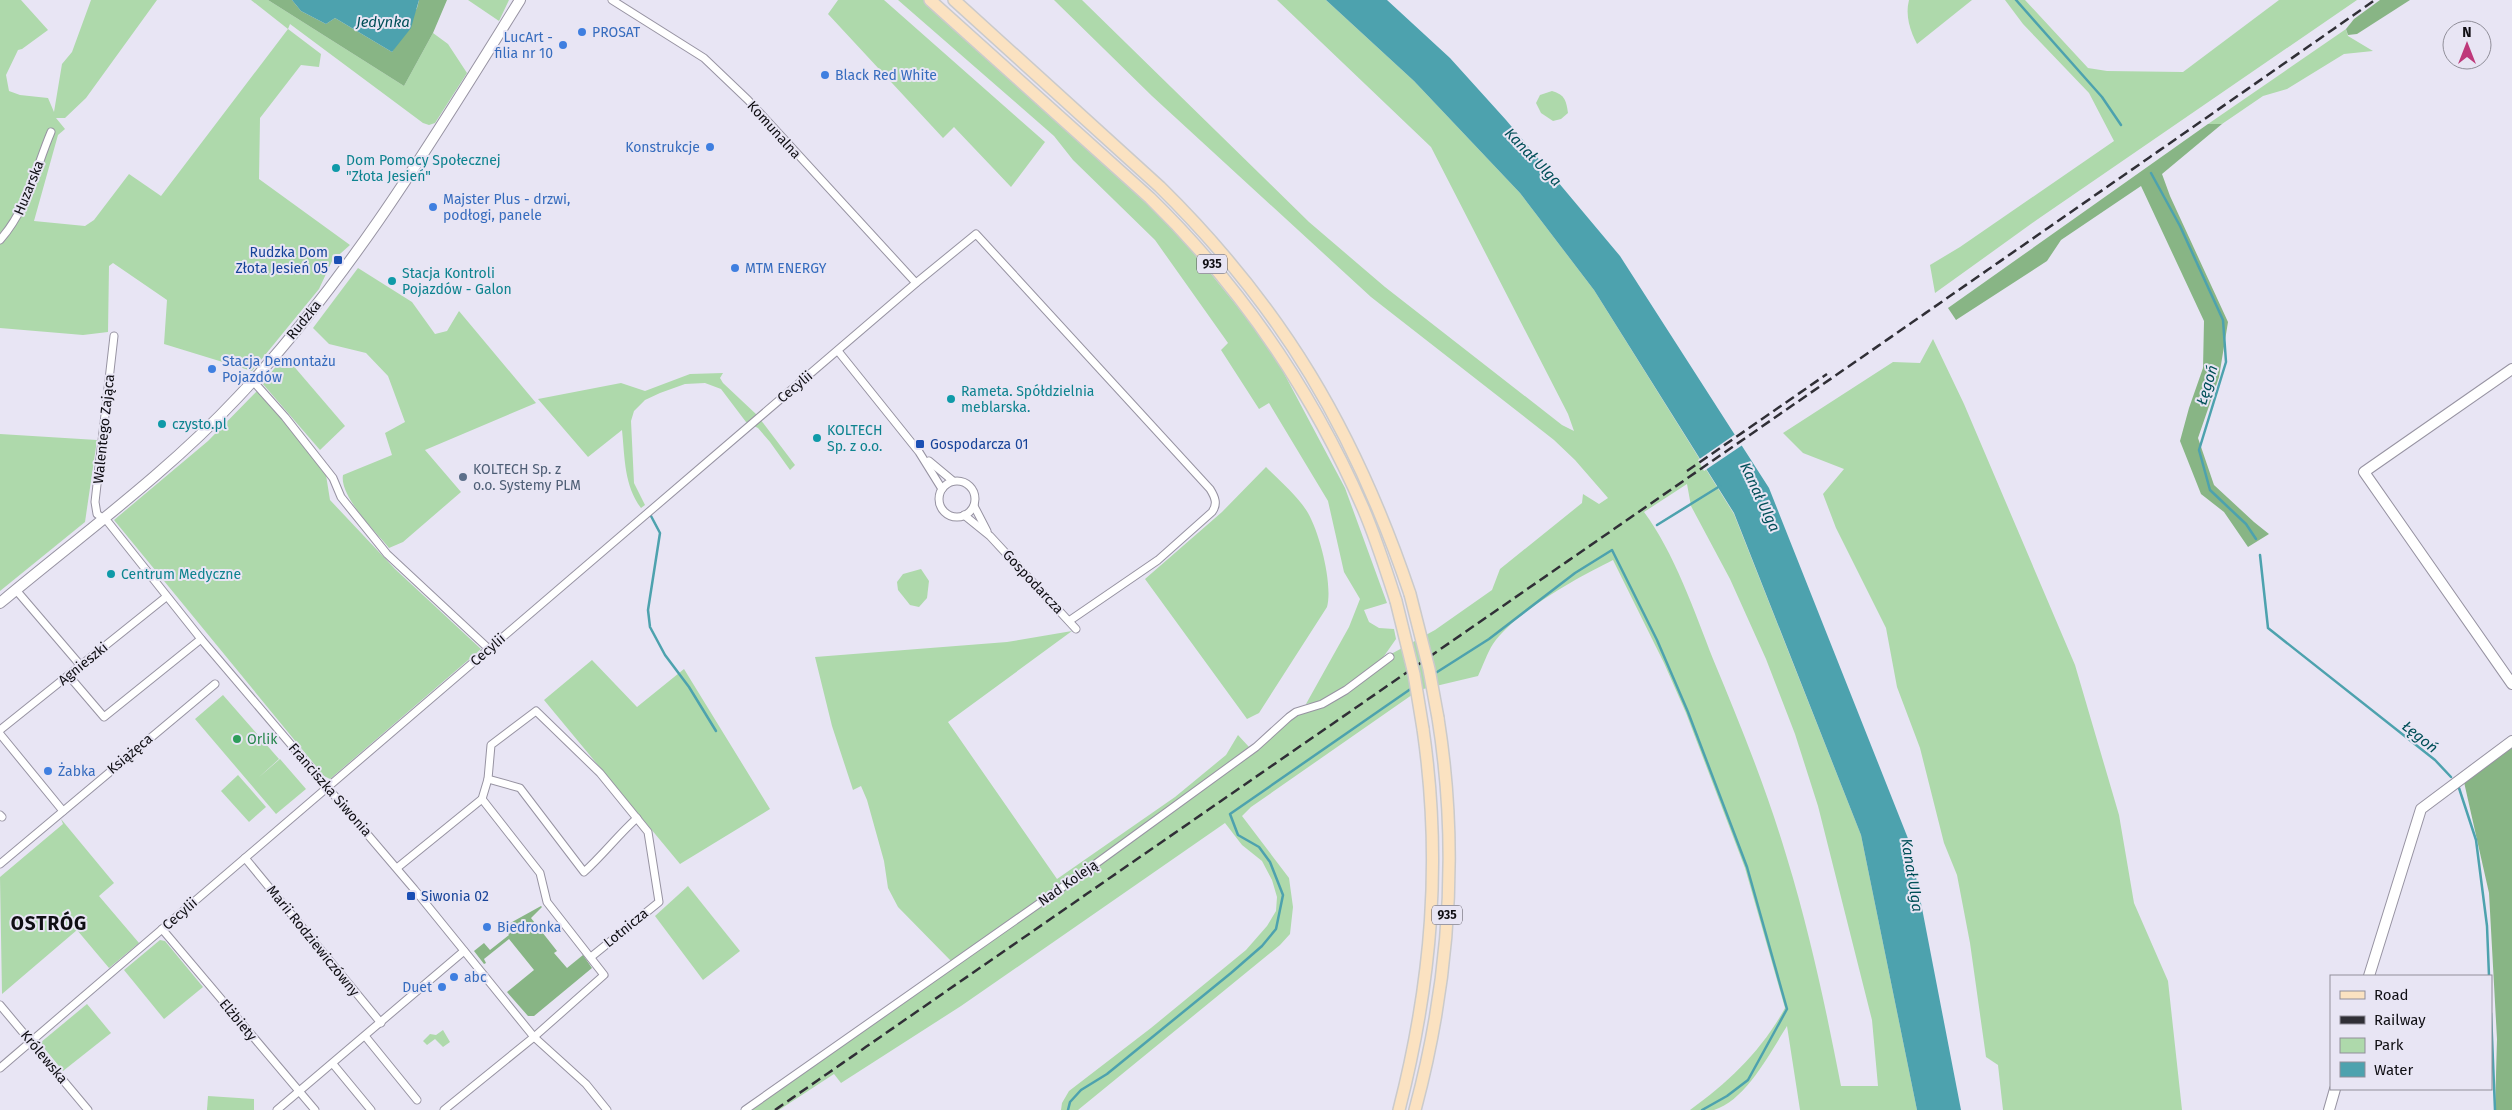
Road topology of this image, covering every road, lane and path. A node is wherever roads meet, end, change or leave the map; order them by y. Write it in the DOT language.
graph roads {
  1 [pos="520,0"];
  2 [pos="612,0"];
  3 [pos="930,0"];
  4 [pos="954,0"];
  5 [pos="51,132"];
  6 [pos="0,240"];
  7 [pos="916,283"];
  8 [pos="114,336"];
  9 [pos="838,351"];
  10 [pos="2512,369"];
  11 [pos="253,381"];
  12 [pos="920,452"];
  13 [pos="953,481"];
  14 [pos="942,489"];
  15 [pos="974,506"];
  16 [pos="964,515"];
  17 [pos="103,518"];
  18 [pos="990,536"];
  19 [pos="16,590"];
  20 [pos="166,596"];
  21 [pos="0,603"];
  22 [pos="1069,621"];
  23 [pos="1076,629"];
  24 [pos="201,639"];
  25 [pos="489,649"];
  26 [pos="1390,657"];
  27 [pos="81,666"];
  28 [pos="69,676"];
  29 [pos="215,684"];
  30 [pos="2512,684"];
  31 [pos="0,732"];
  32 [pos="2512,741"];
  33 [pos="488,779"];
  34 [pos="327,788"];
  35 [pos="482,799"];
  36 [pos="63,811"];
  37 [pos="637,818"];
  38 [pos="245,858"];
  39 [pos="0,864"];
  40 [pos="397,868"];
  41 [pos="162,929"];
  42 [pos="464,951"];
  43 [pos="591,958"];
  44 [pos="2369,975"];
  45 [pos="0,1005"];
  46 [pos="380,1023"];
  47 [pos="365,1036"];
  48 [pos="534,1037"];
  49 [pos="31,1042"];
  50 [pos="333,1064"];
  51 [pos="0,1068"];
  52 [pos="2335,1090"];
  53 [pos="300,1092"];
  54 [pos="417,1100"];
  55 [pos="88,1110"];
  56 [pos="277,1110"];
  57 [pos="315,1110"];
  58 [pos="371,1110"];
  59 [pos="444,1110"];
  60 [pos="607,1110"];
  61 [pos="745,1110"];
  62 [pos="1399,1110"];
  63 [pos="1415,1110"];
  64 [pos="2329,1110"];
  1 -- 11 [label="street, Rudzka"];
  2 -- 7 [label="street, Komunalna"];
  3 -- 62 [label="main road, 935, bridge"];
  4 -- 63 [label="main road, 935, bridge"];
  5 -- 6 [label="street, Huzarska"];
  7 -- 9 [label="street, Cecylii"];
  7 -- 22 [label="street, Cecylii"];
  8 -- 17 [label="street, Walentego Zająca"];
  9 -- 12 [label="street, Gospodarcza"];
  9 -- 25 [label="street, Cecylii"];
  10 -- 30 [label="street"];
  11 -- 17 [label="street, Rudzka"];
  11 -- 25 [label="street"];
  12 -- 13 [label="street, Gospodarcza"];
  12 -- 14 [label="street, Gospodarcza"];
  13 -- 14 [label="street"];
  13 -- 15 [label="street, Gospodarcza"];
  14 -- 16 [label="street, Gospodarcza"];
  15 -- 16 [label="street"];
  15 -- 18 [label="street, Gospodarcza"];
  16 -- 18 [label="street, Gospodarcza"];
  17 -- 19 [label="street, Rudzka"];
  17 -- 20 [label="street, Franciszka Siwonia"];
  18 -- 22 [label="street, Gospodarcza"];
  19 -- 21 [label="street, Rudzka"];
  19 -- 27 [label="street"];
  20 -- 24 [label="street, Franciszka Siwonia"];
  20 -- 27 [label="street, Agnieszki"];
  22 -- 23 [label="street, Gospodarcza"];
  24 -- 28 [label="street"];
  24 -- 34 [label="street, Franciszka Siwonia"];
  25 -- 34 [label="street, Cecylii"];
  26 -- 61 [label="street, Nad Koleją"];
  27 -- 28 [label="street, Agnieszki"];
  28 -- 31 [label="street, Agnieszki"];
  29 -- 36 [label="street, Książęca"];
  31 -- 36 [label="street"];
  32 -- 44 [label="street"];
  33 -- 35 [label="street"];
  33 -- 37 [label="street"];
  33 -- 37 [label="street, Lotnicza"];
  34 -- 38 [label="street, Cecylii"];
  34 -- 40 [label="street, Franciszka Siwonia"];
  35 -- 40 [label="street"];
  35 -- 43 [label="street"];
  36 -- 39 [label="street, Książęca"];
  37 -- 43 [label="street, Lotnicza"];
  38 -- 41 [label="street, Cecylii"];
  38 -- 46 [label="street, Marii Rodziewiczówny"];
  40 -- 42 [label="street, Franciszka Siwonia"];
  41 -- 49 [label="street, Cecylii"];
  41 -- 53 [label="street, Elżbiety"];
  42 -- 46 [label="street"];
  42 -- 48 [label="street, Franciszka Siwonia"];
  43 -- 48 [label="street, Lotnicza"];
  45 -- 49 [label="street, Królewska"];
  46 -- 47 [label="street"];
  47 -- 50 [label="street"];
  47 -- 54 [label="street"];
  48 -- 59 [label="street, Lotnicza"];
  48 -- 60 [label="street, Franciszka Siwonia"];
  49 -- 51 [label="street, Cecylii"];
  49 -- 55 [label="street, Królewska"];
  50 -- 53 [label="street"];
  50 -- 58 [label="street"];
  52 -- 64 [label="street"];
  53 -- 56 [label="street"];
  53 -- 57 [label="street, Elżbiety"];
}
